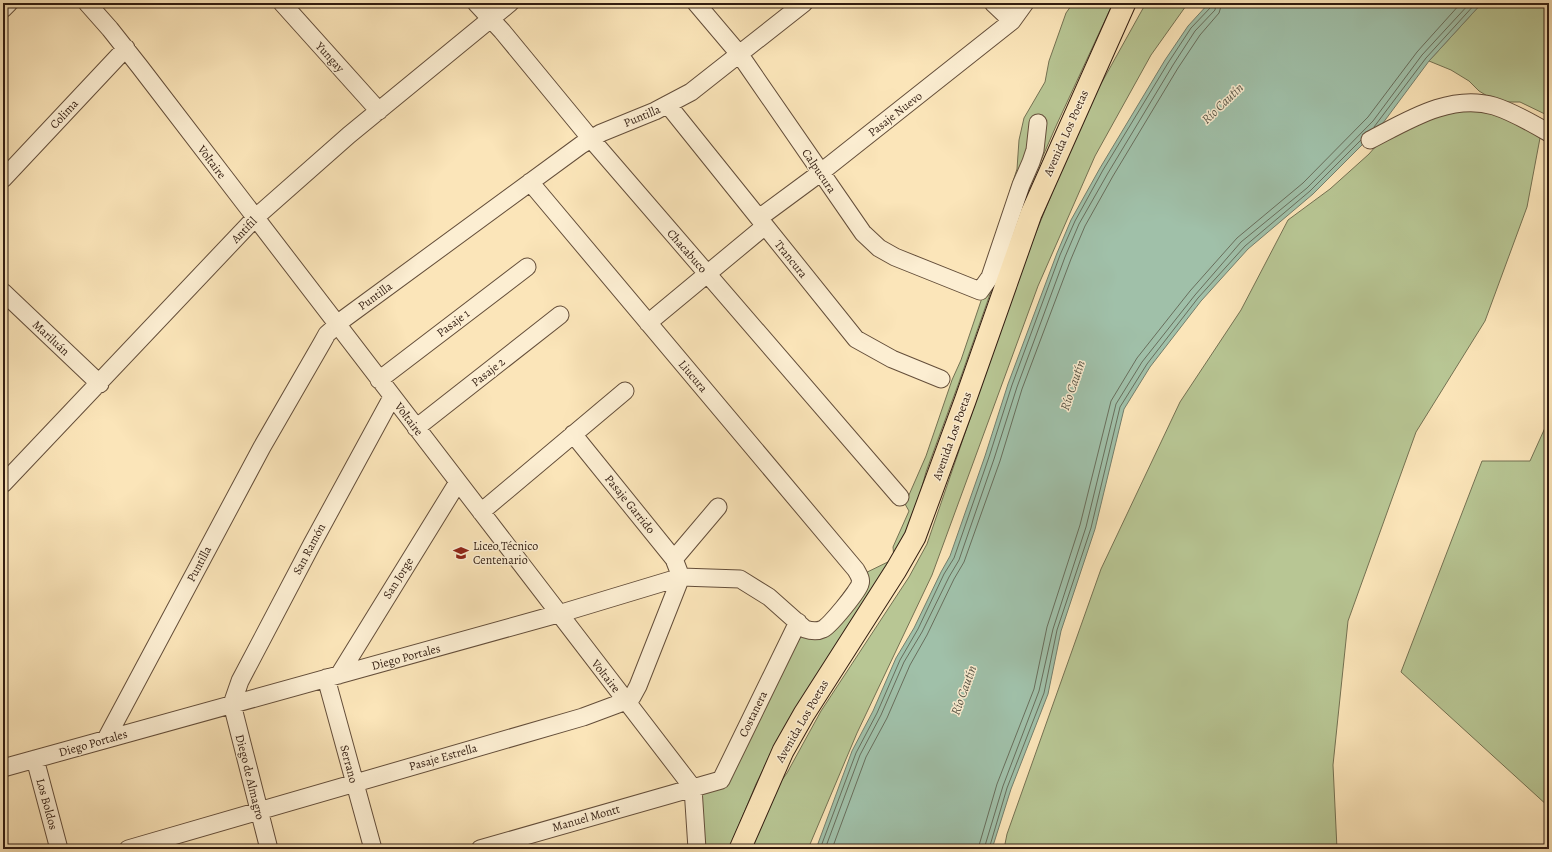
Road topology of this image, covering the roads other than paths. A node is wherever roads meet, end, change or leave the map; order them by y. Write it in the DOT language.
graph roads {
  1 [pos="9,3"];
  2 [pos="86,3"];
  3 [pos="282,3"];
  4 [pos="476,3"];
  5 [pos="510,3"];
  6 [pos="696,3"];
  7 [pos="804,3"];
  8 [pos="993,3"];
  9 [pos="1025,3"];
  10 [pos="1125,3"];
  11 [pos="3,9"];
  12 [pos="491,20"];
  13 [pos="1012,21"];
  14 [pos="126,48"];
  15 [pos="740,55"];
  16 [pos="668,105"];
  17 [pos="379,111"];
  18 [pos="1038,123"];
  19 [pos="1549,133"];
  20 [pos="591,139"];
  21 [pos="1370,140"];
  22 [pos="820,173"];
  23 [pos="3,179"];
  24 [pos="530,182"];
  25 [pos="255,218"];
  26 [pos="762,222"];
  27 [pos="527,267"];
  28 [pos="707,274"];
  29 [pos="3,292"];
  30 [pos="560,315"];
  31 [pos="648,322"];
  32 [pos="337,325"];
  33 [pos="379,380"];
  34 [pos="942,380"];
  35 [pos="100,384"];
  36 [pos="625,391"];
  37 [pos="392,397"];
  38 [pos="416,428"];
  39 [pos="573,434"];
  40 [pos="5,477"];
  41 [pos="458,482"];
  42 [pos="900,497"];
  43 [pos="718,507"];
  44 [pos="481,512"];
  45 [pos="674,559"];
  46 [pos="856,570"];
  47 [pos="682,577"];
  48 [pos="559,614"];
  49 [pos="798,622"];
  50 [pos="333,677"];
  51 [pos="626,701"];
  52 [pos="232,704"];
  53 [pos="106,739"];
  54 [pos="35,759"];
  55 [pos="3,768"];
  56 [pos="354,782"];
  57 [pos="693,788"];
  58 [pos="258,810"];
  59 [pos="59,849"];
  60 [pos="128,849"];
  61 [pos="269,849"];
  62 [pos="373,849"];
  63 [pos="480,849"];
  64 [pos="697,849"];
  65 [pos="740,849"];
  1 -- 11 [label="street"];
  2 -- 14 [label="street, Voltaire"];
  3 -- 17 [label="street, Yungay"];
  4 -- 12 [label="street, Chacabuco"];
  5 -- 12 [label="street, Antifil"];
  6 -- 15 [label="street, Calpucura"];
  7 -- 15 [label="street, Puntilla"];
  8 -- 13 [label="street"];
  9 -- 13 [label="street, Pasaje Nuevo"];
  10 -- 65 [label="main road, Avenida Los Poetas"];
  12 -- 17 [label="street, Antifil"];
  12 -- 20 [label="street, Chacabuco"];
  13 -- 22 [label="street, Pasaje Nuevo"];
  14 -- 23 [label="street, Colima"];
  14 -- 25 [label="street, Voltaire"];
  15 -- 16 [label="street, Puntilla"];
  15 -- 22 [label="street, Calpucura"];
  16 -- 20 [label="street, Puntilla"];
  16 -- 26 [label="street, Trancura"];
  17 -- 25 [label="street, Antifil"];
  18 -- 22 [label="street, Calpucura"];
  19 -- 21 [label="street"];
  20 -- 24 [label="street, Puntilla"];
  20 -- 28 [label="street, Chacabuco"];
  22 -- 26 [label="street, Pasaje Nuevo"];
  24 -- 31 [label="street, Liucura"];
  24 -- 32 [label="street, Puntilla"];
  25 -- 32 [label="street, Voltaire"];
  25 -- 35 [label="street, Antifil"];
  26 -- 28 [label="street, Pasaje Nuevo"];
  26 -- 34 [label="street, Trancura"];
  27 -- 33 [label="street, Pasaje 1"];
  28 -- 31 [label="street, Pasaje Nuevo"];
  28 -- 42 [label="street, Chacabuco"];
  29 -- 35 [label="street, Mariluán"];
  30 -- 38 [label="street, Pasaje 2"];
  31 -- 46 [label="street, Liucura"];
  32 -- 33 [label="street, Voltaire"];
  32 -- 53 [label="street, Puntilla"];
  33 -- 37 [label="street, Voltaire"];
  35 -- 40 [label="street, Antifil"];
  36 -- 39 [label="street"];
  37 -- 38 [label="street, Voltaire"];
  37 -- 52 [label="street, San Ramón"];
  38 -- 41 [label="street, Voltaire"];
  39 -- 44 [label="street"];
  39 -- 45 [label="street, Pasaje Garrido"];
  41 -- 44 [label="street, Voltaire"];
  41 -- 50 [label="street, San Jorge"];
  43 -- 45 [label="street"];
  44 -- 48 [label="street, Voltaire"];
  45 -- 47 [label="street, Pasaje Garrido"];
  46 -- 49 [label="street, Diego Portales"];
  47 -- 48 [label="street, Diego Portales"];
  47 -- 49 [label="street, Diego Portales"];
  47 -- 51 [label="street"];
  48 -- 50 [label="street, Diego Portales"];
  48 -- 51 [label="street, Voltaire"];
  49 -- 57 [label="street, Costanera"];
  50 -- 52 [label="street, Diego Portales"];
  50 -- 56 [label="street, Serrano"];
  51 -- 56 [label="street, Pasaje Estrella"];
  51 -- 57 [label="street, Voltaire"];
  52 -- 53 [label="street, Diego Portales"];
  52 -- 58 [label="street, Diego de Almagro"];
  53 -- 54 [label="street, Diego Portales"];
  54 -- 55 [label="street, Diego Portales"];
  54 -- 59 [label="street, Los Boldos"];
  56 -- 58 [label="street, Pasaje Estrella"];
  56 -- 62 [label="street, Serrano"];
  57 -- 63 [label="street, Manuel Montt"];
  57 -- 64 [label="street"];
  58 -- 60 [label="street, Pasaje Estrella"];
  58 -- 61 [label="street, Diego de Almagro"];
}
